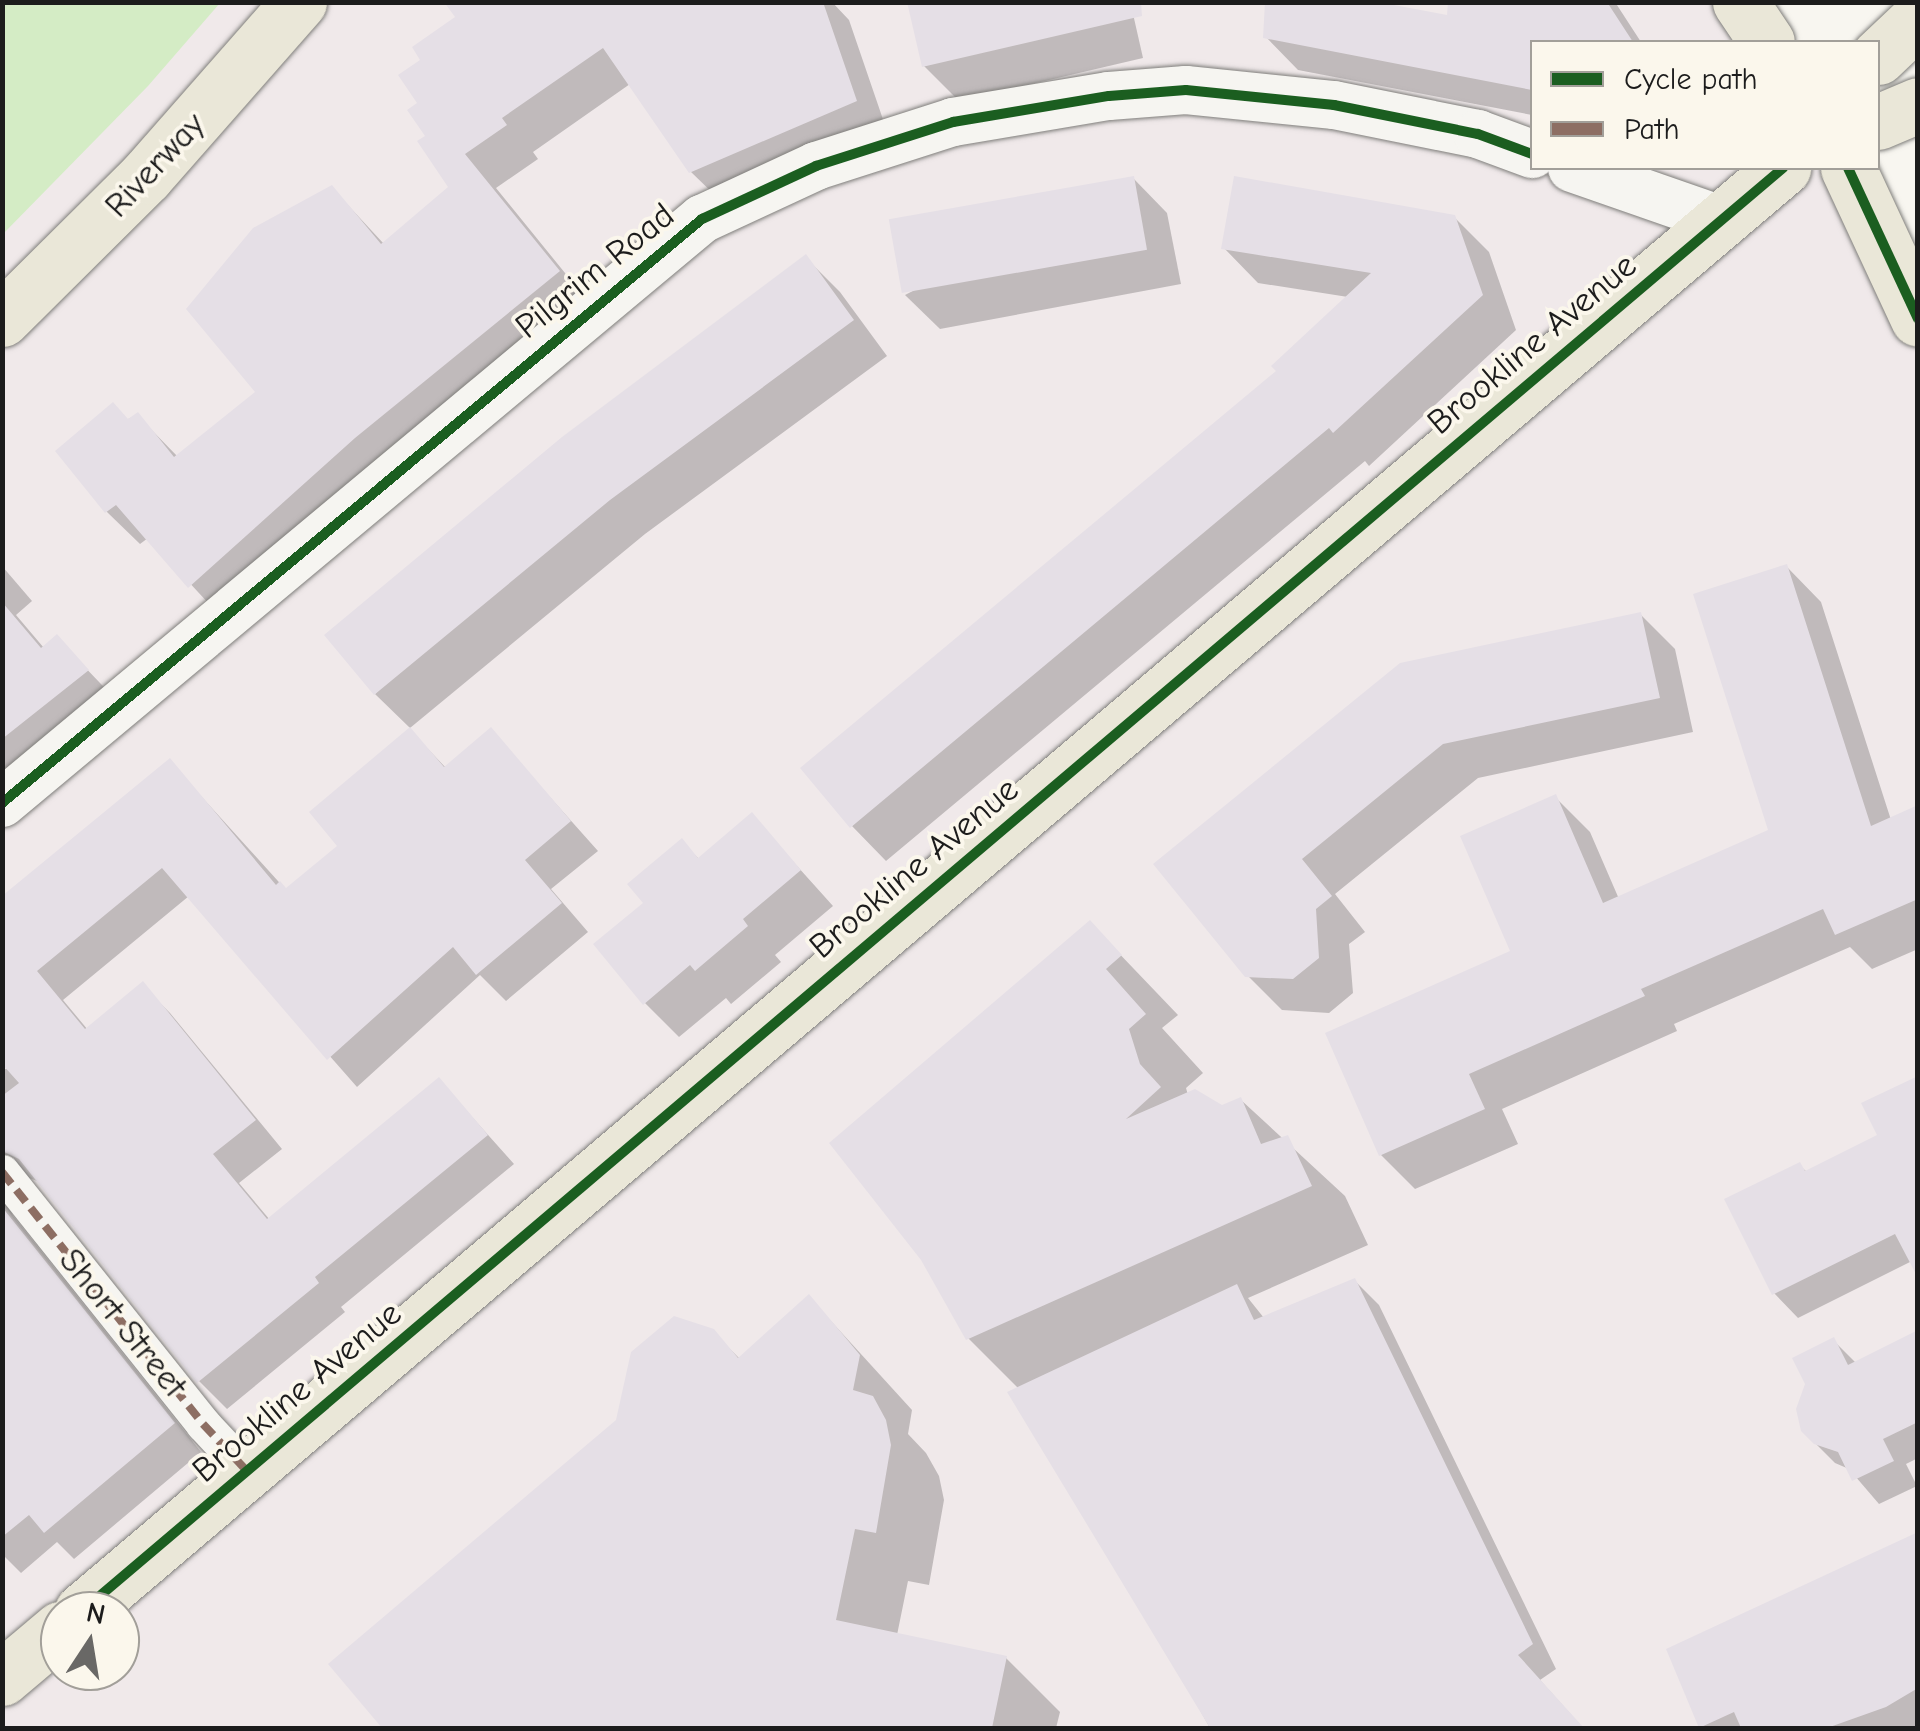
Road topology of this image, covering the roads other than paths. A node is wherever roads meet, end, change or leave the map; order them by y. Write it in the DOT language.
graph roads {
  1 [pos="300,2"];
  2 [pos="1740,2"];
  3 [pos="1918,18"];
  4 [pos="1766,40"];
  5 [pos="1880,55"];
  6 [pos="1918,105"];
  7 [pos="1880,121"];
  8 [pos="1530,153"];
  9 [pos="1578,170"];
  10 [pos="1781,170"];
  11 [pos="1849,170"];
  12 [pos="1721,220"];
  13 [pos="2,319"];
  14 [pos="1918,320"];
  15 [pos="2,802"];
  16 [pos="2,1172"];
  17 [pos="247,1471"];
  18 [pos="106,1591"];
  19 [pos="40,1646"];
  20 [pos="2,1678"];
  1 -- 13 [label="main road, Riverway"];
  2 -- 4 [label="main road"];
  3 -- 5 [label="main road"];
  6 -- 7 [label="main road"];
  8 -- 15 [label="street, Pilgrim Road"];
  9 -- 12 [label="street"];
  10 -- 12 [label="main road, Brookline Avenue"];
  11 -- 14 [label="main road"];
  12 -- 17 [label="main road, Brookline Avenue"];
  16 -- 17 [label="street, Short Street"];
  17 -- 18 [label="main road, Brookline Avenue"];
  19 -- 20 [label="main road"];
}
